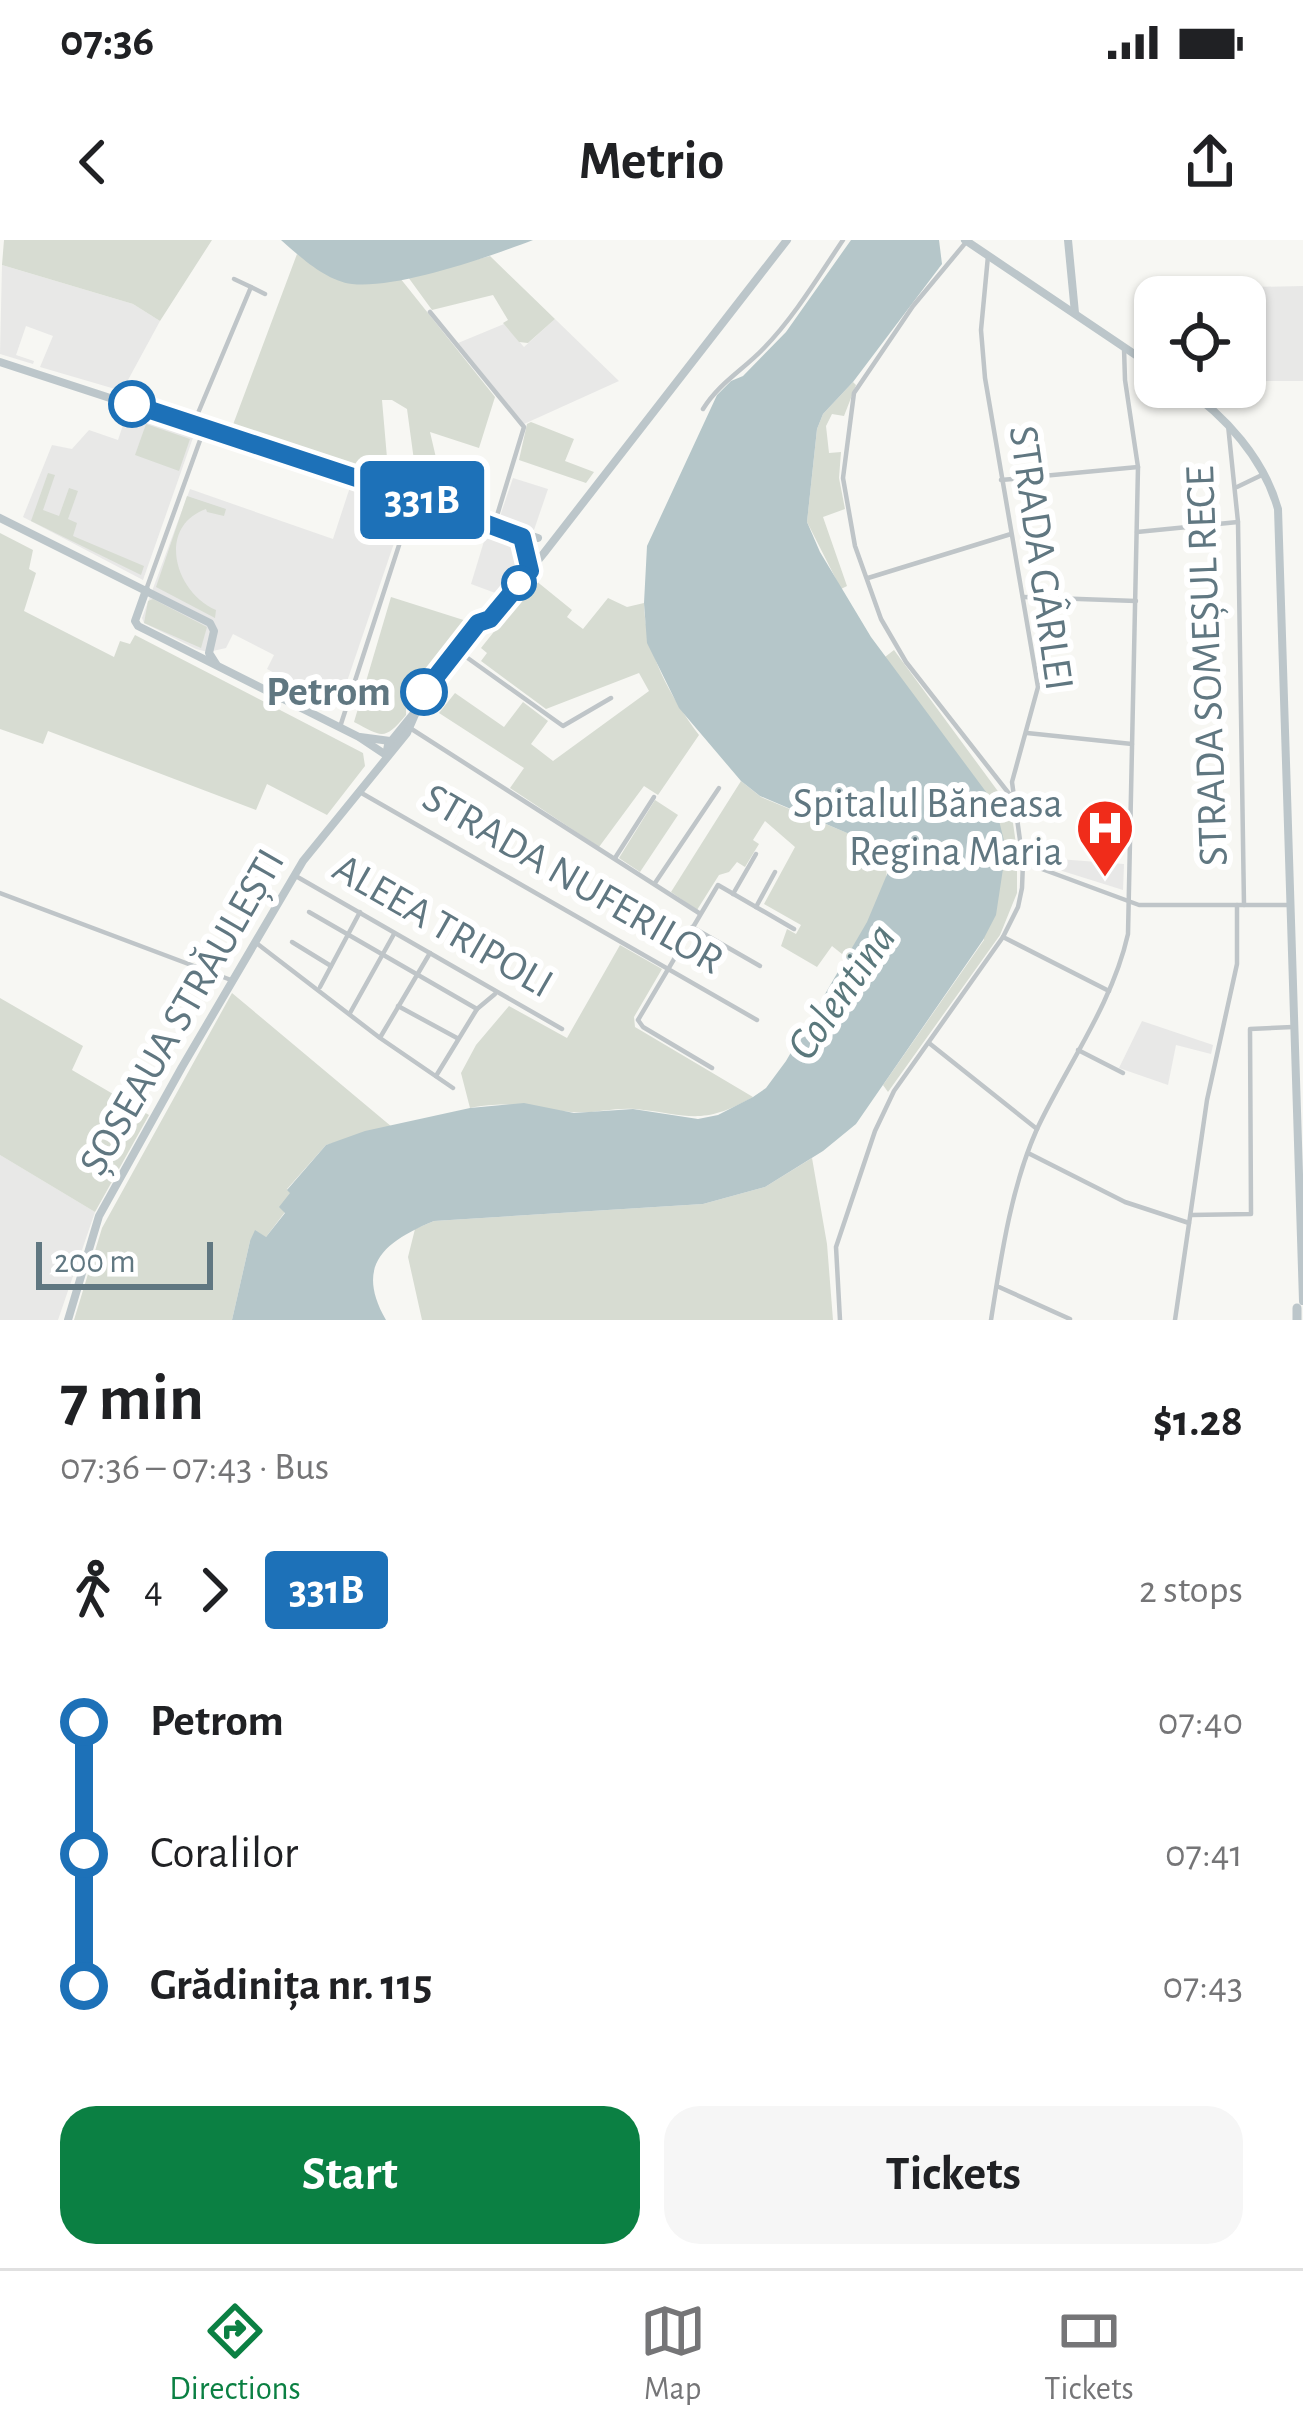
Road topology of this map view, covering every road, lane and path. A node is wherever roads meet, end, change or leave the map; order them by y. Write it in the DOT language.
graph roads {
  1 [pos="787,240"];
  2 [pos="843,240"];
  3 [pos="966,240"];
  4 [pos="1067,240"];
  5 [pos="988,256"];
  6 [pos="234,279"];
  7 [pos="251,287"];
  8 [pos="266,294"];
  9 [pos="430,312"];
  10 [pos="1075,314"];
  11 [pos="1124,348"];
  12 [pos="1134,354"];
  13 [pos="0,362"];
  14 [pos="1209,408"];
  15 [pos="704,409"];
  16 [pos="1228,424"];
  17 [pos="199,427"];
  18 [pos="1138,467"];
  19 [pos="1264,474"];
  20 [pos="1001,480"];
  21 [pos="1235,488"];
  22 [pos="418,499"];
  23 [pos="0,518"];
  24 [pos="495,522"];
  25 [pos="1238,522"];
  26 [pos="514,532"];
  27 [pos="1137,532"];
  28 [pos="1011,534"];
  29 [pos="538,538"];
  30 [pos="553,543"];
  31 [pos="530,571"];
  32 [pos="865,579"];
  33 [pos="146,590"];
  34 [pos="1023,597"];
  35 [pos="1136,601"];
  36 [pos="209,644"];
  37 [pos="462,654"];
  38 [pos="193,655"];
  39 [pos="217,665"];
  40 [pos="611,698"];
  41 [pos="417,710"];
  42 [pos="340,728"];
  43 [pos="410,728"];
  44 [pos="1027,733"];
  45 [pos="364,740"];
  46 [pos="390,741"];
  47 [pos="1132,744"];
  48 [pos="386,755"];
  49 [pos="376,769"];
  50 [pos="719,788"];
  51 [pos="358,791"];
  52 [pos="654,797"];
  53 [pos="1014,800"];
  54 [pos="756,854"];
  55 [pos="615,860"];
  56 [pos="1023,862"];
  57 [pos="776,872"];
  58 [pos="294,874"];
  59 [pos="654,885"];
  60 [pos="0,893"];
  61 [pos="733,894"];
  62 [pos="1130,903"];
  63 [pos="1240,905"];
  64 [pos="1291,905"];
  65 [pos="756,907"];
  66 [pos="309,912"];
  67 [pos="360,913"];
  68 [pos="699,914"];
  69 [pos="692,926"];
  70 [pos="794,929"];
  71 [pos="395,933"];
  72 [pos="348,935"];
  73 [pos="1003,937"];
  74 [pos="255,942"];
  75 [pos="292,942"];
  76 [pos="430,953"];
  77 [pos="382,955"];
  78 [pos="332,966"];
  79 [pos="760,966"];
  80 [pos="668,968"];
  81 [pos="417,975"];
  82 [pos="232,980"];
  83 [pos="320,988"];
  84 [pos="1108,991"];
  85 [pos="497,992"];
  86 [pos="398,1006"];
  87 [pos="477,1010"];
  88 [pos="350,1013"];
  89 [pos="757,1020"];
  90 [pos="1294,1027"];
  91 [pos="562,1030"];
  92 [pos="380,1038"];
  93 [pos="458,1039"];
  94 [pos="929,1042"];
  95 [pos="1078,1050"];
  96 [pos="712,1068"];
  97 [pos="1123,1072"];
  98 [pos="436,1076"];
  99 [pos="453,1088"];
  100 [pos="1037,1129"];
  101 [pos="1028,1153"];
  102 [pos="1190,1219"];
  103 [pos="997,1286"];
  104 [pos="1302,1287"];
  105 [pos="1299,1308"];
  106 [pos="1070,1319"];
  107 [pos="68,1320"];
  108 [pos="840,1320"];
  109 [pos="991,1320"];
  110 [pos="1175,1320"];
  1 -- 30 [label="street, ȘOSEAUA STRĂULEȘTI"];
  2 -- 15 [label="street"];
  3 -- 5 [label="street"];
  3 -- 32 [label="street"];
  4 -- 10 [label="street"];
  5 -- 10 [label="street"];
  5 -- 20 [label="street, STRADA GÂRLEI"];
  6 -- 7 [label="street"];
  7 -- 8 [label="street"];
  7 -- 17 [label="street"];
  9 -- 24 [label="street"];
  10 -- 11 [label="street"];
  11 -- 12 [label="street"];
  11 -- 18 [label="street"];
  13 -- 17 [label="street"];
  14 -- 16 [label="street"];
  16 -- 19 [label="street"];
  16 -- 21 [label="street, STRADA SOMEȘUL RECE"];
  17 -- 22 [label="street"];
  17 -- 33 [label="street"];
  18 -- 20 [label="street"];
  18 -- 27 [label="street"];
  19 -- 21 [label="street"];
  19 -- 64 [label="street"];
  20 -- 28 [label="street, STRADA GÂRLEI"];
  21 -- 25 [label="street, STRADA SOMEȘUL RECE"];
  22 -- 24 [label="street"];
  22 -- 26 [label="street"];
  22 -- 42 [label="street"];
  23 -- 33 [label="street"];
  24 -- 29 [label="street"];
  25 -- 27 [label="street"];
  25 -- 63 [label="street, STRADA SOMEȘUL RECE"];
  26 -- 29 [label="street"];
  26 -- 31 [label="street"];
  27 -- 35 [label="street"];
  28 -- 32 [label="street"];
  28 -- 34 [label="street, STRADA GÂRLEI"];
  29 -- 30 [label="street"];
  30 -- 31 [label="street, ȘOSEAUA STRĂULEȘTI"];
  31 -- 37 [label="street, ȘOSEAUA STRĂULEȘTI"];
  32 -- 53 [label="street"];
  33 -- 36 [label="street"];
  33 -- 38 [label="street"];
  34 -- 35 [label="street"];
  34 -- 44 [label="street, STRADA GÂRLEI"];
  35 -- 47 [label="street"];
  36 -- 38 [label="street"];
  36 -- 39 [label="street"];
  37 -- 40 [label="street"];
  37 -- 41 [label="street, ȘOSEAUA STRĂULEȘTI"];
  38 -- 39 [label="street"];
  39 -- 42 [label="street"];
  41 -- 43 [label="street, ȘOSEAUA STRĂULEȘTI"];
  41 -- 46 [label="street, ȘOSEAUA STRĂULEȘTI"];
  42 -- 45 [label="street"];
  43 -- 48 [label="street, ȘOSEAUA STRĂULEȘTI"];
  43 -- 55 [label="street"];
  44 -- 47 [label="street"];
  44 -- 53 [label="street, STRADA GÂRLEI"];
  45 -- 46 [label="street"];
  45 -- 48 [label="street"];
  45 -- 49 [label="street"];
  46 -- 48 [label="street, ȘOSEAUA STRĂULEȘTI"];
  47 -- 62 [label="street"];
  48 -- 49 [label="street, ȘOSEAUA STRĂULEȘTI"];
  49 -- 51 [label="street, ȘOSEAUA STRĂULEȘTI"];
  50 -- 59 [label="street"];
  51 -- 58 [label="street, ȘOSEAUA STRĂULEȘTI"];
  51 -- 80 [label="street, STRADA NUFERILOR"];
  52 -- 55 [label="street"];
  53 -- 56 [label="street, STRADA GÂRLEI"];
  54 -- 61 [label="street"];
  55 -- 59 [label="street"];
  56 -- 62 [label="street"];
  56 -- 73 [label="street, STRADA GÂRLEI"];
  57 -- 65 [label="street"];
  58 -- 67 [label="street, ALEEA TRIPOLI"];
  58 -- 74 [label="street, ȘOSEAUA STRĂULEȘTI"];
  59 -- 68 [label="street"];
  60 -- 82 [label="street"];
  61 -- 65 [label="street"];
  61 -- 68 [label="street"];
  62 -- 63 [label="street"];
  62 -- 84 [label="street"];
  63 -- 64 [label="street"];
  63 -- 102 [label="street, STRADA SOMEȘUL RECE"];
  64 -- 90 [label="street"];
  65 -- 70 [label="street"];
  66 -- 72 [label="street"];
  67 -- 71 [label="street, ALEEA TRIPOLI"];
  67 -- 72 [label="street"];
  68 -- 69 [label="street"];
  69 -- 79 [label="street"];
  69 -- 80 [label="street"];
  71 -- 76 [label="street, ALEEA TRIPOLI"];
  71 -- 77 [label="street"];
  72 -- 77 [label="street"];
  72 -- 78 [label="street"];
  73 -- 84 [label="street"];
  73 -- 94 [label="street, STRADA GÂRLEI"];
  74 -- 82 [label="street, ȘOSEAUA STRĂULEȘTI"];
  74 -- 83 [label="street"];
  75 -- 78 [label="street"];
  76 -- 81 [label="street"];
  76 -- 85 [label="street, ALEEA TRIPOLI"];
  77 -- 81 [label="street"];
  77 -- 88 [label="street"];
  78 -- 83 [label="street"];
  80 -- 89 [label="street, STRADA NUFERILOR"];
  80 -- 96 [label="street"];
  81 -- 86 [label="street"];
  81 -- 87 [label="street"];
  82 -- 107 [label="street, ȘOSEAUA STRĂULEȘTI"];
  83 -- 88 [label="street"];
  84 -- 95 [label="street"];
  85 -- 87 [label="street"];
  85 -- 91 [label="street, ALEEA TRIPOLI"];
  86 -- 92 [label="street"];
  86 -- 93 [label="street"];
  87 -- 93 [label="street"];
  88 -- 92 [label="street"];
  90 -- 102 [label="street"];
  90 -- 104 [label="street"];
  92 -- 98 [label="street"];
  93 -- 98 [label="street"];
  94 -- 100 [label="street"];
  94 -- 108 [label="street, STRADA GÂRLEI"];
  95 -- 97 [label="street"];
  95 -- 100 [label="street"];
  98 -- 99 [label="street"];
  100 -- 101 [label="street"];
  101 -- 102 [label="street"];
  101 -- 103 [label="street"];
  102 -- 110 [label="street, STRADA SOMEȘUL RECE"];
  103 -- 106 [label="street"];
  103 -- 109 [label="street"];
  104 -- 105 [label="street"];
}
